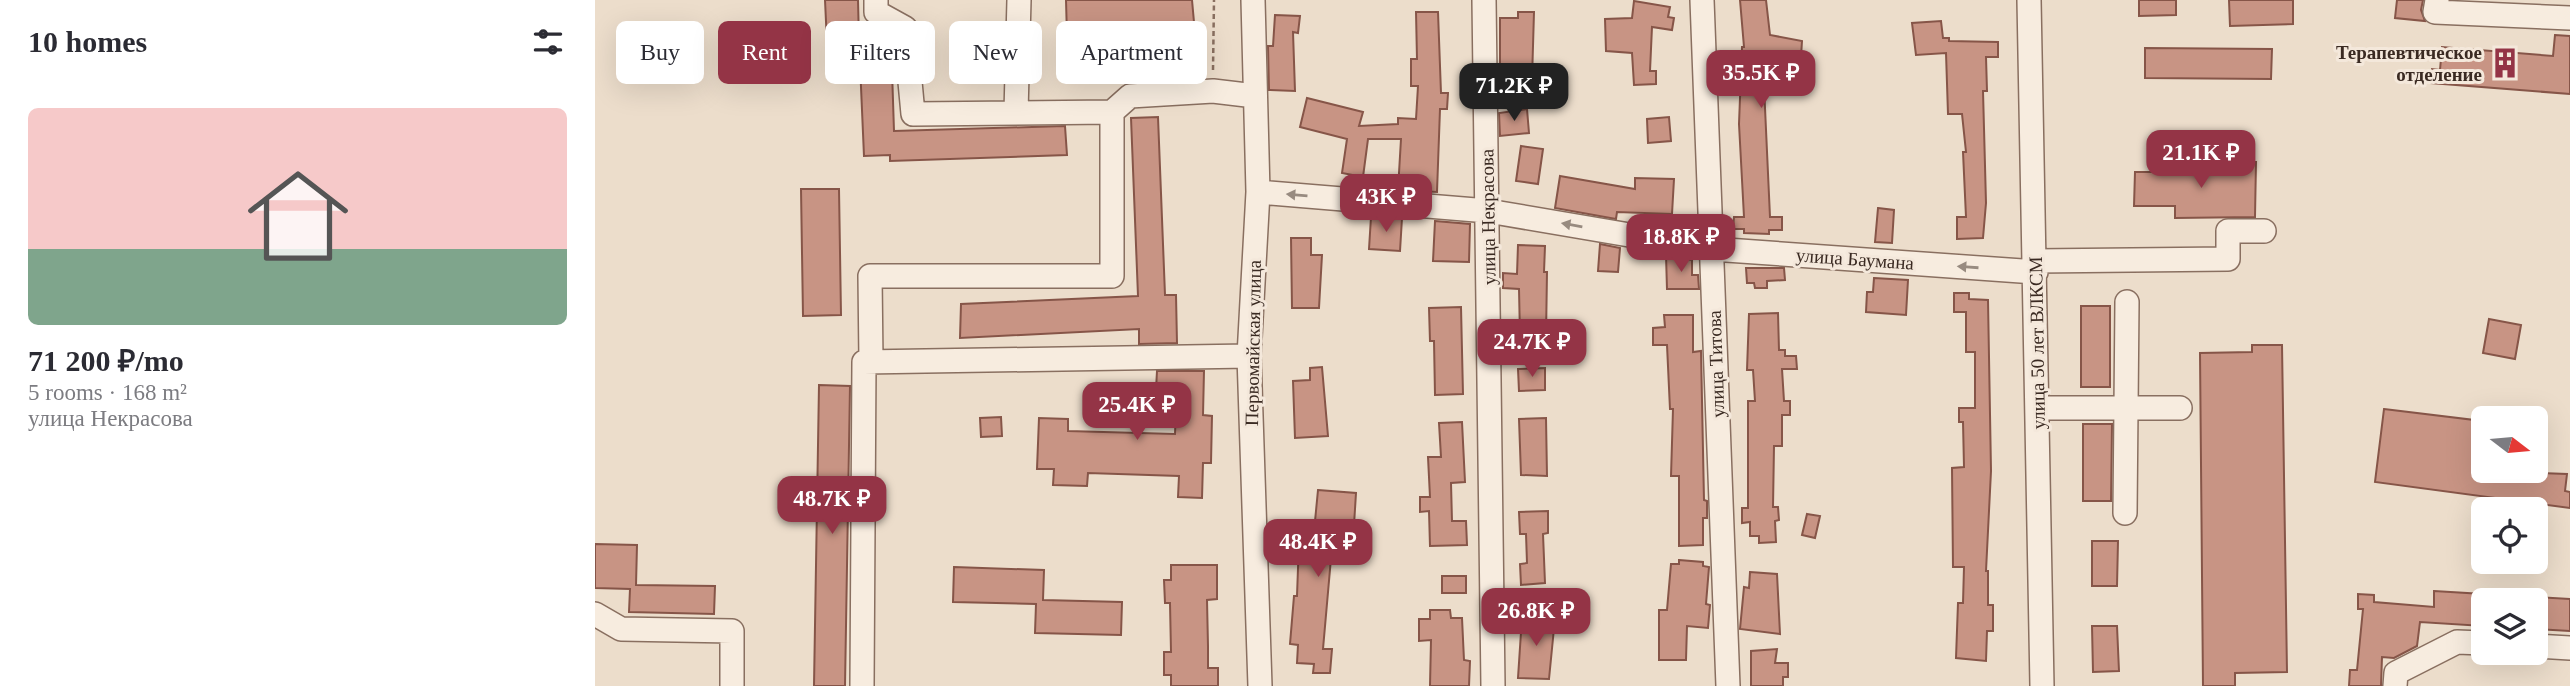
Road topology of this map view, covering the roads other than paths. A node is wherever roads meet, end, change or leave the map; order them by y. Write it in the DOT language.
graph roads {
  1 [pos="876,0"];
  2 [pos="1019,0"];
  3 [pos="1253,0"];
  4 [pos="1484,0"];
  5 [pos="1702,0"];
  6 [pos="2029,0"];
  7 [pos="2437,0"];
  8 [pos="2570,18"];
  9 [pos="1255,96"];
  10 [pos="1016,112"];
  11 [pos="1112,112"];
  12 [pos="1258,192"];
  13 [pos="1488,211"];
  14 [pos="2264,231"];
  15 [pos="1712,249"];
  16 [pos="2036,266"];
  17 [pos="2127,302"];
  18 [pos="1249,356"];
  19 [pos="871,362"];
  20 [pos="2038,408"];
  21 [pos="2126,408"];
  22 [pos="2180,408"];
  23 [pos="2125,513"];
  24 [pos="595,614"];
  25 [pos="2471,643"];
  26 [pos="2548,647"];
  27 [pos="2570,648"];
  28 [pos="732,686"];
  29 [pos="862,686"];
  30 [pos="1260,686"];
  31 [pos="1493,686"];
  32 [pos="1728,686"];
  33 [pos="2042,686"];
  34 [pos="2395,686"];
  1 -- 10 [label="street"];
  2 -- 10 [label="street"];
  3 -- 9 [label="street, Первомайская улица"];
  4 -- 13 [label="street, улица Некрасова"];
  5 -- 15 [label="street, улица Титова"];
  6 -- 16 [label="street, улица 50 лет ВЛКСМ"];
  7 -- 8 [label="street"];
  9 -- 11 [label="street"];
  9 -- 12 [label="street, Первомайская улица"];
  10 -- 11 [label="street"];
  11 -- 19 [label="street"];
  13 -- 12 [label="street, улица Баумана, one-way"];
  12 -- 18 [label="street, Первомайская улица"];
  15 -- 13 [label="street, улица Баумана, one-way"];
  13 -- 31 [label="street, улица Некрасова"];
  14 -- 16 [label="street, улица Баумана"];
  16 -- 15 [label="street, улица Баумана, one-way"];
  15 -- 32 [label="street, улица Титова"];
  16 -- 20 [label="street, улица 50 лет ВЛКСМ"];
  17 -- 21 [label="street"];
  18 -- 19 [label="street"];
  18 -- 30 [label="street, Первомайская улица"];
  19 -- 29 [label="street"];
  20 -- 21 [label="street"];
  20 -- 33 [label="street, улица 50 лет ВЛКСМ"];
  21 -- 22 [label="street"];
  21 -- 23 [label="street"];
  24 -- 28 [label="street"];
  25 -- 34 [label="street"];
  26 -- 27 [label="street"];
}
